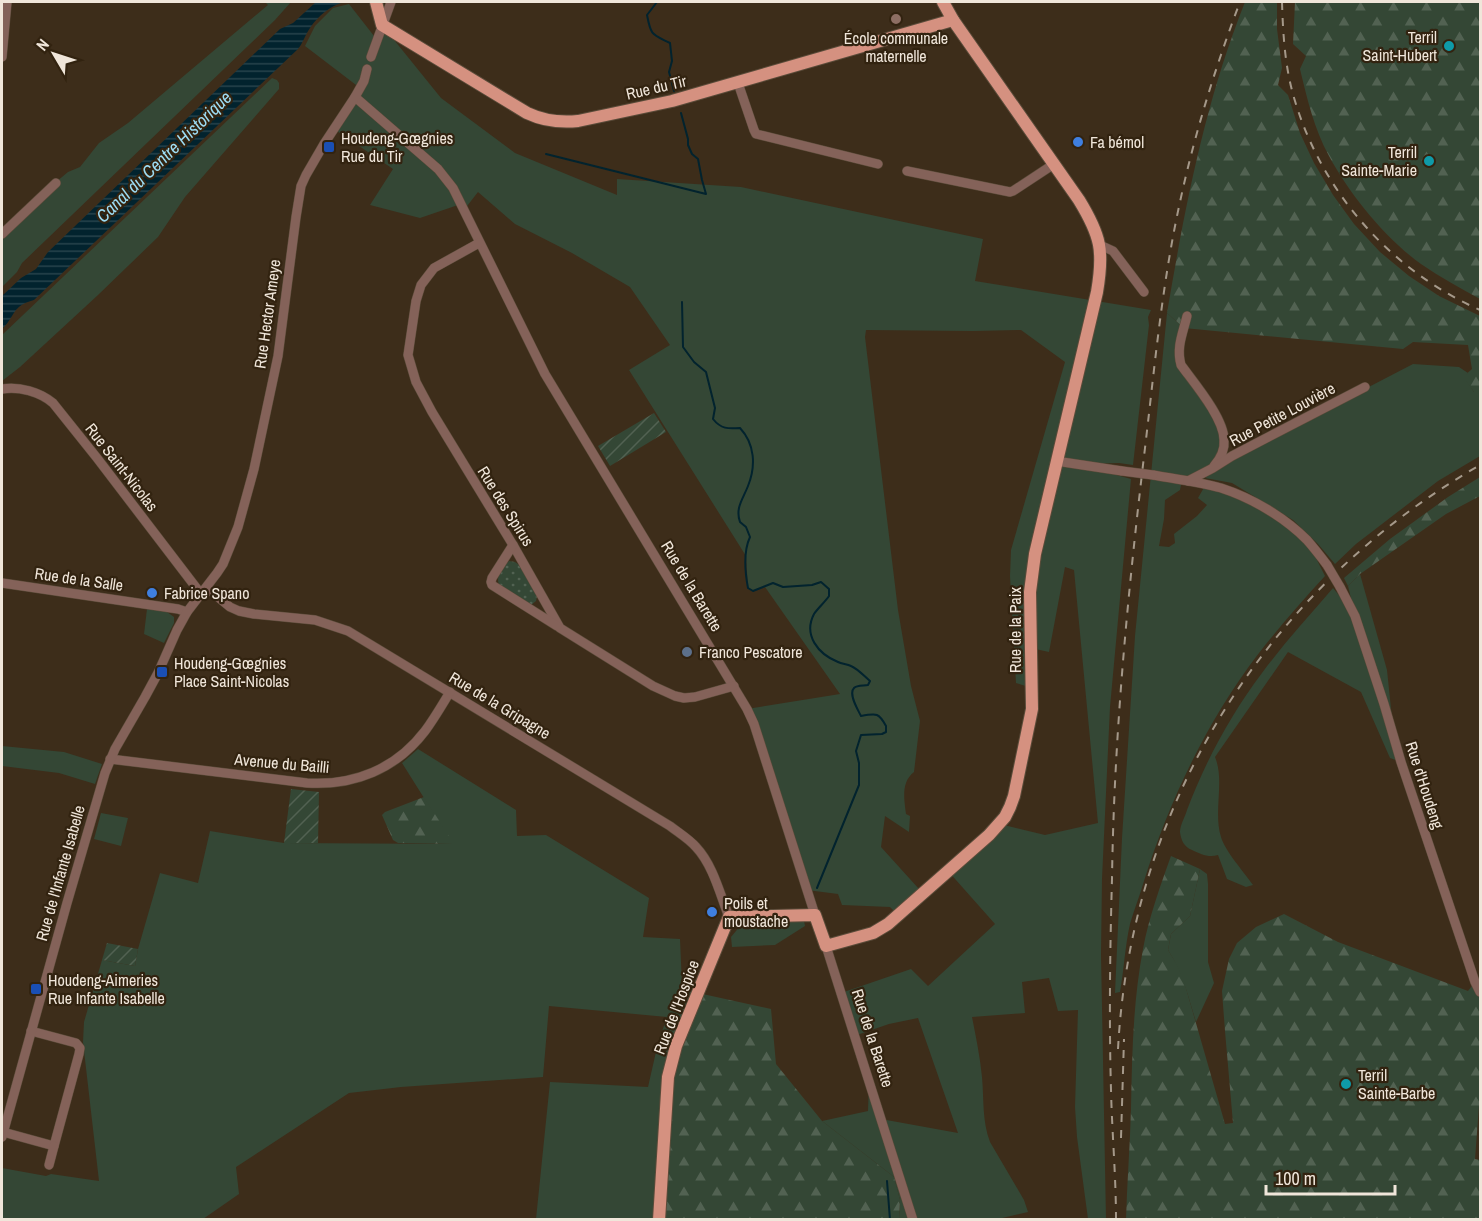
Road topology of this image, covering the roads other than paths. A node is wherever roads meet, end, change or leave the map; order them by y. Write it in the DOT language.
graph roads {
  1 [pos="376,2"];
  2 [pos="391,2"];
  3 [pos="943,2"];
  4 [pos="5,8"];
  5 [pos="954,20"];
  6 [pos="382,26"];
  7 [pos="2,57"];
  8 [pos="371,57"];
  9 [pos="367,69"];
  10 [pos="738,83"];
  11 [pos="355,97"];
  12 [pos="878,164"];
  13 [pos="1054,164"];
  14 [pos="907,171"];
  15 [pos="56,183"];
  16 [pos="2,234"];
  17 [pos="479,243"];
  18 [pos="1100,245"];
  19 [pos="1144,292"];
  20 [pos="1187,316"];
  21 [pos="1365,387"];
  22 [pos="2,389"];
  23 [pos="1056,461"];
  24 [pos="1213,468"];
  25 [pos="1188,481"];
  26 [pos="513,545"];
  27 [pos="2,583"];
  28 [pos="204,591"];
  29 [pos="187,612"];
  30 [pos="560,628"];
  31 [pos="734,686"];
  32 [pos="450,692"];
  33 [pos="110,759"];
  34 [pos="815,915"];
  35 [pos="729,917"];
  36 [pos="826,946"];
  37 [pos="1480,992"];
  38 [pos="31,1031"];
  39 [pos="2,1135"];
  40 [pos="54,1146"];
  41 [pos="49,1165"];
  42 [pos="659,1220"];
  43 [pos="913,1220"];
  1 -- 6 [label="main road"];
  2 -- 6 [label="street"];
  3 -- 5 [label="main road, Rue de la Paix"];
  4 -- 7 [label="street"];
  5 -- 10 [label="main road, Rue du Tir"];
  5 -- 13 [label="main road, Rue de la Paix"];
  6 -- 8 [label="street"];
  6 -- 10 [label="main road, Rue du Tir"];
  9 -- 11 [label="street, Rue Hector Ameye"];
  10 -- 12 [label="street"];
  11 -- 17 [label="street, Rue de la Barette"];
  11 -- 28 [label="street, Rue Hector Ameye"];
  13 -- 14 [label="street"];
  13 -- 18 [label="main road, Rue de la Paix"];
  15 -- 16 [label="street"];
  17 -- 26 [label="street, Rue des Spirus"];
  17 -- 31 [label="street, Rue de la Barette"];
  18 -- 19 [label="street"];
  18 -- 23 [label="main road, Rue de la Paix"];
  20 -- 24 [label="street, Rue Petite Louvière"];
  21 -- 24 [label="street, Rue Petite Louvière"];
  22 -- 28 [label="street, Rue Saint-Nicolas"];
  23 -- 25 [label="street, Rue d'Houdeng, bridge"];
  23 -- 36 [label="main road, Rue de la Paix"];
  24 -- 25 [label="street, Rue Petite Louvière"];
  25 -- 37 [label="street, Rue d'Houdeng, bridge"];
  26 -- 30 [label="street, Rue des Spirus"];
  26 -- 30 [label="street"];
  27 -- 29 [label="street, Rue de la Salle"];
  28 -- 29 [label="street, Rue de l'Infante Isabelle"];
  28 -- 32 [label="street, Rue de la Gripagne"];
  29 -- 33 [label="street, Rue de l'Infante Isabelle"];
  30 -- 31 [label="street, Rue des Spirus"];
  31 -- 34 [label="street, Rue de la Barette"];
  32 -- 33 [label="street, Avenue du Bailli"];
  32 -- 35 [label="street, Rue de la Gripagne"];
  33 -- 38 [label="street, Rue de l'Infante Isabelle"];
  34 -- 35 [label="main road"];
  34 -- 36 [label="main road, Rue de la Barette"];
  35 -- 42 [label="main road, Rue de l'Hospice"];
  36 -- 43 [label="street, Rue de la Barette"];
  38 -- 39 [label="street, Rue de l'Infante Isabelle"];
  38 -- 40 [label="street"];
  39 -- 40 [label="street"];
  40 -- 41 [label="street"];
}
